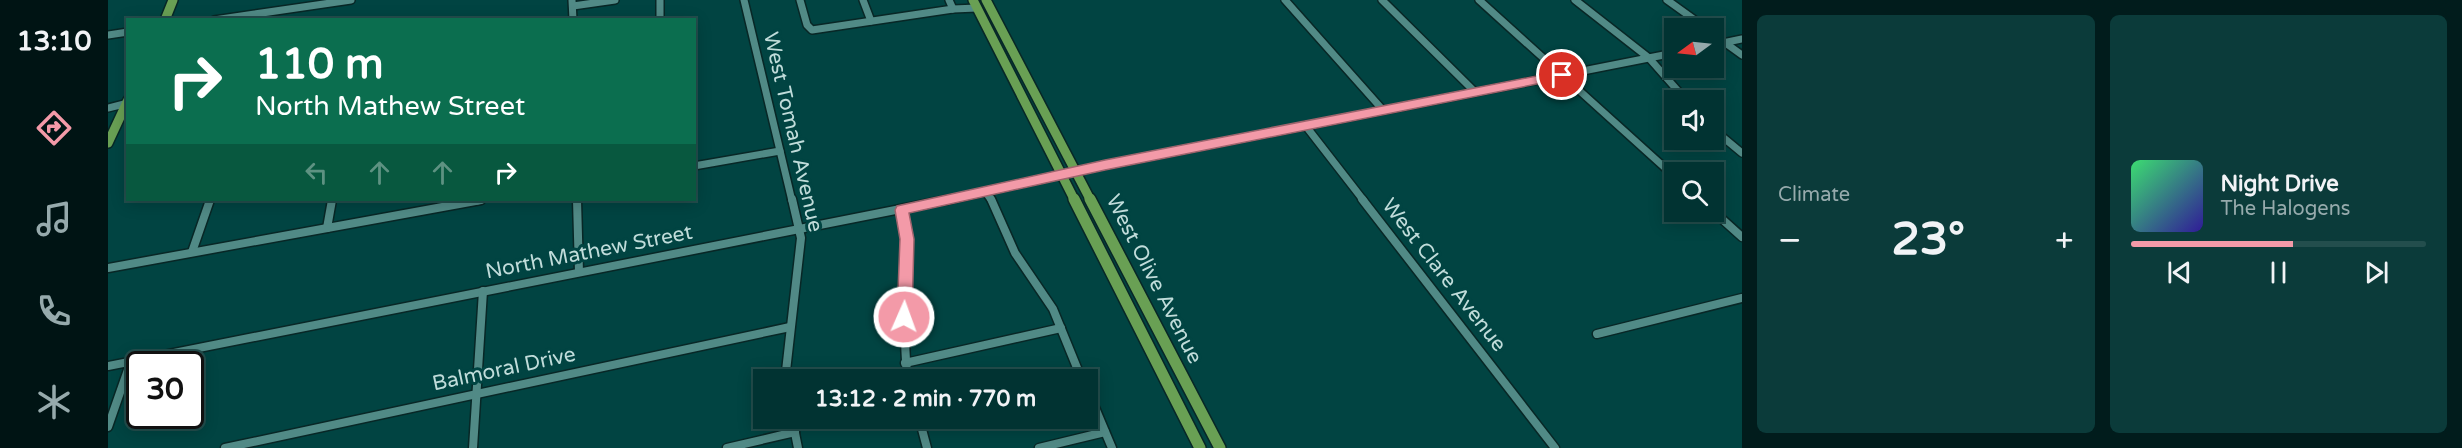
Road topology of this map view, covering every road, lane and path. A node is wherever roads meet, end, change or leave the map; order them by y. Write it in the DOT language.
graph roads {
  1 [pos="173,0"];
  2 [pos="351,0"];
  3 [pos="615,0"];
  4 [pos="660,0"];
  5 [pos="744,0"];
  6 [pos="800,0"];
  7 [pos="862,0"];
  8 [pos="949,0"];
  9 [pos="986,0"];
  10 [pos="1285,0"];
  11 [pos="1382,0"];
  12 [pos="1479,0"];
  13 [pos="1575,0"];
  14 [pos="1667,0"];
  15 [pos="572,3"];
  16 [pos="975,4"];
  17 [pos="953,9"];
  18 [pos="166,18"];
  19 [pos="228,18"];
  20 [pos="573,18"];
  21 [pos="660,18"];
  22 [pos="1692,18"];
  23 [pos="871,21"];
  24 [pos="126,32"];
  25 [pos="108,34"];
  26 [pos="1742,39"];
  27 [pos="1724,42"];
  28 [pos="1664,55"];
  29 [pos="1742,55"];
  30 [pos="1648,58"];
  31 [pos="1562,75"];
  32 [pos="1679,90"];
  33 [pos="1474,91"];
  34 [pos="126,102"];
  35 [pos="126,104"];
  36 [pos="108,108"];
  37 [pos="1382,109"];
  38 [pos="1305,125"];
  39 [pos="1724,138"];
  40 [pos="108,143"];
  41 [pos="780,151"];
  42 [pos="1742,153"];
  43 [pos="696,166"];
  44 [pos="1664,167"];
  45 [pos="1077,171"];
  46 [pos="1063,174"];
  47 [pos="986,193"];
  48 [pos="210,201"];
  49 [pos="332,201"];
  50 [pos="577,201"];
  51 [pos="453,202"];
  52 [pos="902,210"];
  53 [pos="1724,221"];
  54 [pos="327,228"];
  55 [pos="799,229"];
  56 [pos="1742,237"];
  57 [pos="192,252"];
  58 [pos="108,268"];
  59 [pos="579,272"];
  60 [pos="483,291"];
  61 [pos="1742,298"];
  62 [pos="790,327"];
  63 [pos="1061,328"];
  64 [pos="1597,334"];
  65 [pos="181,351"];
  66 [pos="126,362"];
  67 [pos="905,363"];
  68 [pos="108,366"];
  69 [pos="786,369"];
  70 [pos="906,369"];
  71 [pos="1078,369"];
  72 [pos="126,375"];
  73 [pos="477,394"];
  74 [pos="1098,416"];
  75 [pos="108,427"];
  76 [pos="794,429"];
  77 [pos="922,429"];
  78 [pos="795,432"];
  79 [pos="1105,432"];
  80 [pos="225,448"];
  81 [pos="473,448"];
  82 [pos="728,448"];
  83 [pos="798,448"];
  84 [pos="927,448"];
  85 [pos="1039,448"];
  86 [pos="1112,448"];
  87 [pos="1200,448"];
  88 [pos="1220,448"];
  89 [pos="1555,448"];
  1 -- 18 [label="main road"];
  2 -- 19 [label="street"];
  3 -- 15 [label="street"];
  4 -- 21 [label="street"];
  5 -- 41 [label="street, West Tomah Avenue"];
  6 -- 23 [label="street"];
  7 -- 23 [label="street"];
  8 -- 17 [label="street"];
  9 -- 45 [label="main road, West Olive Avenue"];
  10 -- 37 [label="street"];
  11 -- 33 [label="street"];
  12 -- 31 [label="street"];
  13 -- 30 [label="street"];
  14 -- 22 [label="street"];
  15 -- 20 [label="street"];
  16 -- 17 [label="street"];
  16 -- 46 [label="main road, West Olive Avenue"];
  17 -- 23 [label="street"];
  24 -- 25 [label="street"];
  26 -- 27 [label="street"];
  27 -- 29 [label="street"];
  28 -- 30 [label="street, North Mathew Street"];
  30 -- 31 [label="street, North Mathew Street"];
  30 -- 32 [label="street"];
  31 -- 33 [label="street, North Mathew Street"];
  31 -- 44 [label="street"];
  33 -- 37 [label="street, North Mathew Street"];
  34 -- 36 [label="street"];
  35 -- 40 [label="main road"];
  37 -- 38 [label="street, North Mathew Street"];
  38 -- 45 [label="street, North Mathew Street"];
  38 -- 89 [label="street, West Clare Avenue"];
  39 -- 42 [label="street"];
  41 -- 43 [label="street"];
  41 -- 55 [label="street, West Tomah Avenue"];
  45 -- 46 [label="street, North Mathew Street"];
  45 -- 88 [label="main road, West Olive Avenue"];
  46 -- 47 [label="street, North Mathew Street"];
  46 -- 87 [label="main road, West Olive Avenue"];
  47 -- 52 [label="street, North Mathew Street"];
  47 -- 63 [label="street"];
  48 -- 57 [label="street"];
  49 -- 54 [label="street"];
  50 -- 59 [label="street"];
  51 -- 54 [label="street"];
  52 -- 55 [label="street, North Mathew Street"];
  52 -- 67 [label="street"];
  53 -- 56 [label="street"];
  54 -- 57 [label="street"];
  55 -- 59 [label="street, North Mathew Street"];
  55 -- 62 [label="street, West Tomah Avenue"];
  57 -- 58 [label="street"];
  59 -- 60 [label="street, North Mathew Street"];
  60 -- 65 [label="street, North Mathew Street"];
  60 -- 73 [label="street"];
  61 -- 64 [label="street"];
  62 -- 69 [label="street, West Tomah Avenue"];
  62 -- 73 [label="street, Balmoral Drive"];
  63 -- 67 [label="street"];
  63 -- 71 [label="street"];
  66 -- 68 [label="street, North Mathew Street"];
  67 -- 70 [label="street"];
  72 -- 75 [label="street"];
  73 -- 80 [label="street, Balmoral Drive"];
  73 -- 81 [label="street"];
  74 -- 79 [label="street"];
  76 -- 78 [label="street"];
  77 -- 84 [label="street"];
  78 -- 82 [label="street"];
  78 -- 83 [label="street"];
  79 -- 85 [label="street"];
  79 -- 86 [label="street"];
}
